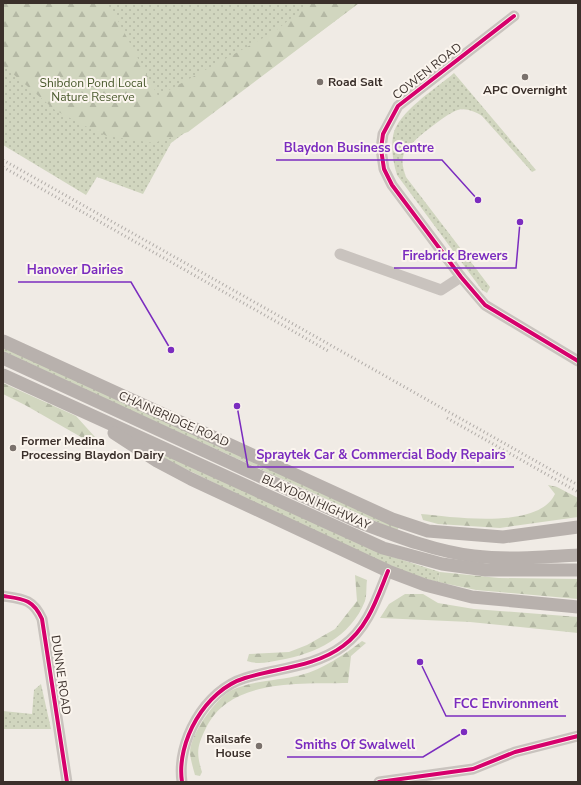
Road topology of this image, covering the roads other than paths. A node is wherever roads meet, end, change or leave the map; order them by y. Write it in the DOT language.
graph roads {
  1 [pos="514,16"];
  2 [pos="340,254"];
  3 [pos="461,277"];
  4 [pos="3,341"];
  5 [pos="3,358"];
  6 [pos="578,361"];
  7 [pos="3,374"];
  8 [pos="75,408"];
  9 [pos="578,527"];
  10 [pos="578,555"];
  11 [pos="578,570"];
  12 [pos="388,572"];
  13 [pos="3,596"];
  14 [pos="578,607"];
  15 [pos="578,736"];
  16 [pos="458,777"];
  17 [pos="67,782"];
  18 [pos="182,782"];
  19 [pos="380,782"];
  1 -- 3 [label="street, COWEN ROAD"];
  2 -- 3 [label="street"];
  3 -- 6 [label="street, COWEN ROAD"];
  4 -- 9 [label="main road, CHAINBRIDGE ROAD"];
  5 -- 10 [label="main road, BLAYDON HIGHWAY"];
  7 -- 8 [label="main road, BLAYDON HIGHWAY"];
  8 -- 11 [label="main road, BLAYDON HIGHWAY"];
  8 -- 12 [label="main road"];
  12 -- 14 [label="main road"];
  12 -- 18 [label="street"];
  13 -- 17 [label="street, DUNNE ROAD"];
  15 -- 16 [label="street"];
  16 -- 19 [label="street"];
}
